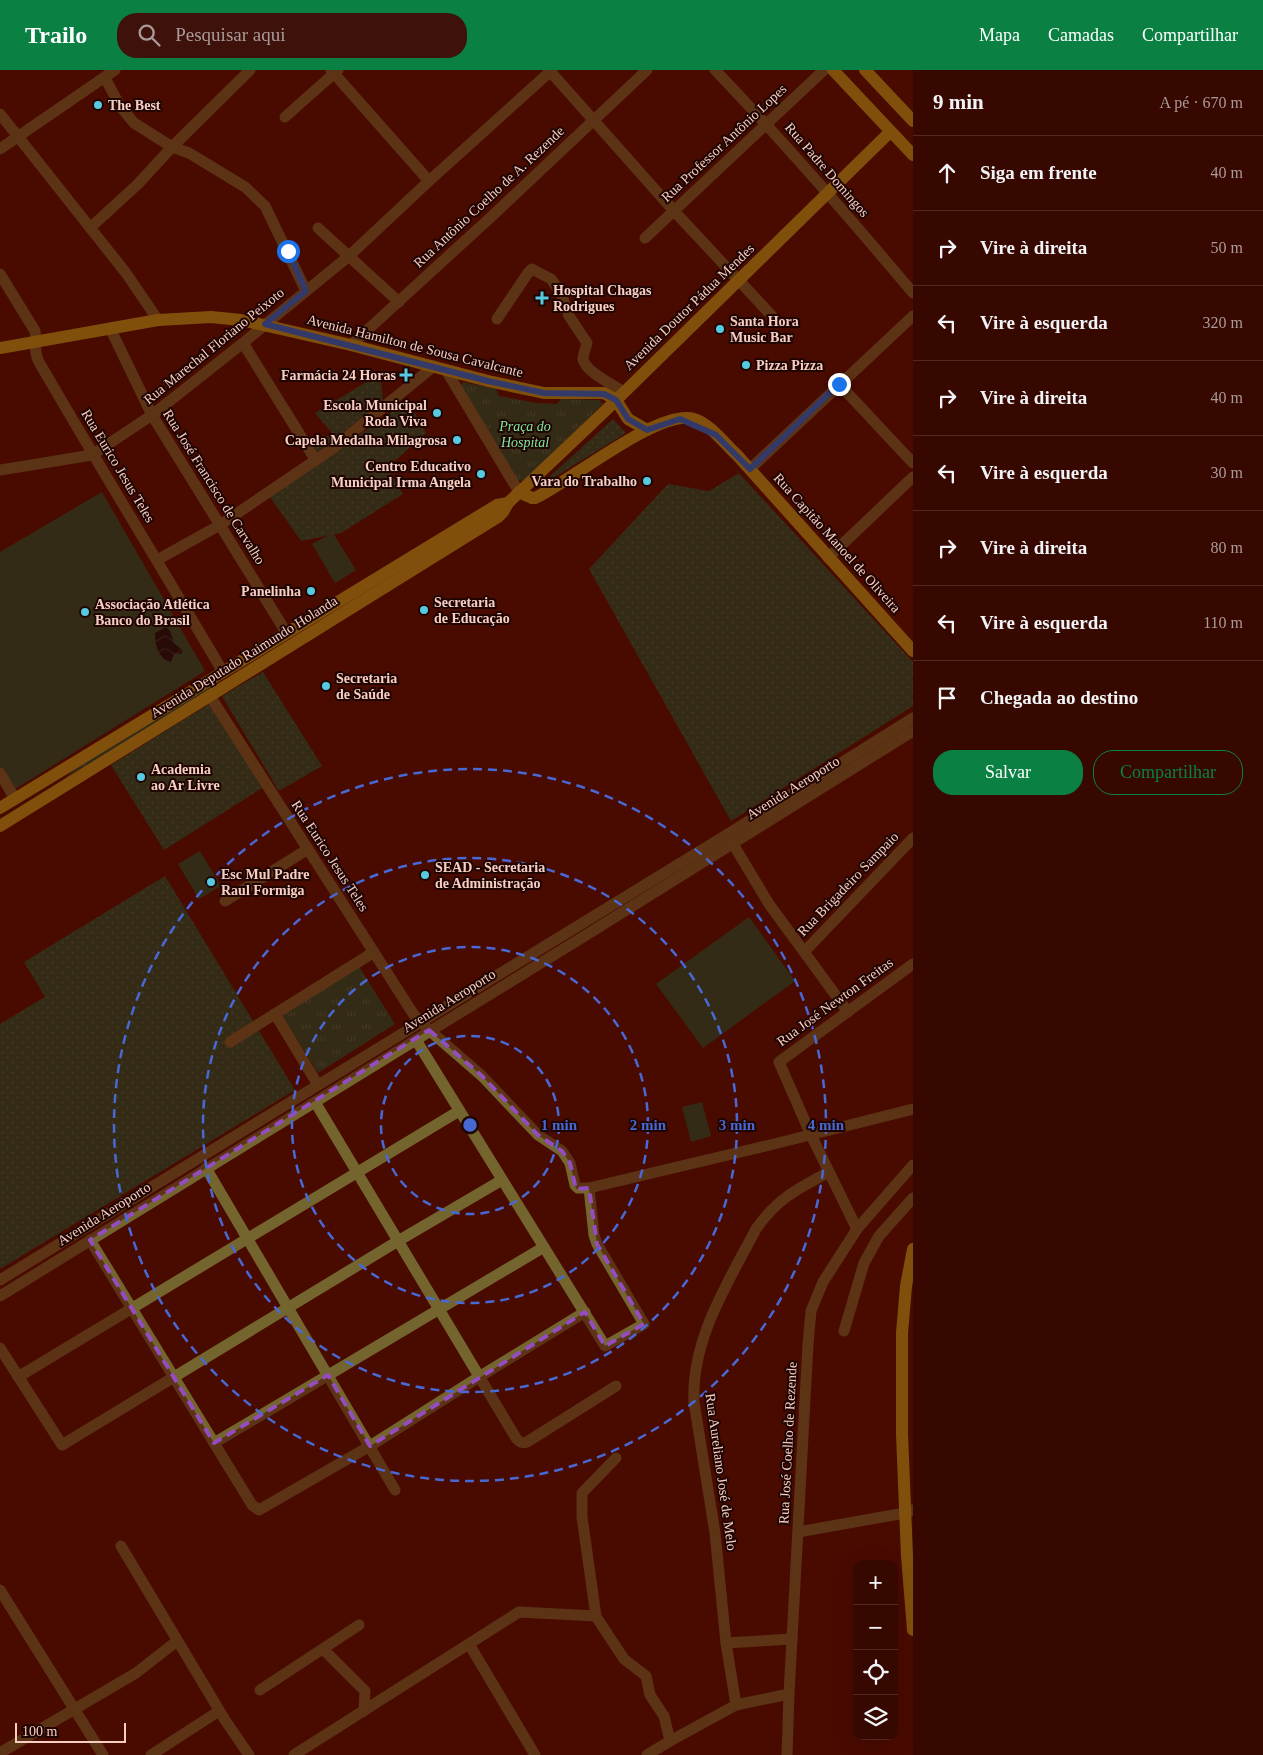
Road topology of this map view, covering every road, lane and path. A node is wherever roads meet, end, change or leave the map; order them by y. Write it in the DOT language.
graph roads {
  1 [pos="115,70"];
  2 [pos="250,70"];
  3 [pos="550,70"];
  4 [pos="647,70"];
  5 [pos="715,70"];
  6 [pos="824,70"];
  7 [pos="833,70"];
  8 [pos="865,70"];
  9 [pos="334,71"];
  10 [pos="104,78"];
  11 [pos="0,114"];
  12 [pos="285,117"];
  13 [pos="593,120"];
  14 [pos="913,121"];
  15 [pos="766,124"];
  16 [pos="890,132"];
  17 [pos="17,137"];
  18 [pos="172,147"];
  19 [pos="0,149"];
  20 [pos="913,155"];
  21 [pos="429,181"];
  22 [pos="827,192"];
  23 [pos="674,210"];
  24 [pos="90,228"];
  25 [pos="318,228"];
  26 [pos="645,238"];
  27 [pos="349,256"];
  28 [pos="0,274"];
  29 [pos="738,280"];
  30 [pos="306,291"];
  31 [pos="913,293"];
  32 [pos="399,302"];
  33 [pos="772,316"];
  34 [pos="913,316"];
  35 [pos="497,319"];
  36 [pos="158,320"];
  37 [pos="265,324"];
  38 [pos="110,328"];
  39 [pos="37,341"];
  40 [pos="243,343"];
  41 [pos="351,345"];
  42 [pos="0,348"];
  43 [pos="440,368"];
  44 [pos="839,384"];
  45 [pos="620,396"];
  46 [pos="152,415"];
  47 [pos="628,419"];
  48 [pos="647,430"];
  49 [pos="629,440"];
  50 [pos="92,455"];
  51 [pos="315,459"];
  52 [pos="913,463"];
  53 [pos="750,469"];
  54 [pos="0,470"];
  55 [pos="913,477"];
  56 [pos="519,492"];
  57 [pos="503,507"];
  58 [pos="220,525"];
  59 [pos="828,558"];
  60 [pos="157,560"];
  61 [pos="286,632"];
  62 [pos="913,649"];
  63 [pos="223,672"];
  64 [pos="210,696"];
  65 [pos="913,718"];
  66 [pos="913,731"];
  67 [pos="57,772"];
  68 [pos="0,773"];
  69 [pos="64,786"];
  70 [pos="15,798"];
  71 [pos="0,808"];
  72 [pos="0,826"];
  73 [pos="913,838"];
  74 [pos="733,844"];
  75 [pos="308,848"];
  76 [pos="225,901"];
  77 [pos="805,951"];
  78 [pos="374,952"];
  79 [pos="913,964"];
  80 [pos="848,1012"];
  81 [pos="275,1014"];
  82 [pos="420,1022"];
  83 [pos="429,1030"];
  84 [pos="416,1040"];
  85 [pos="230,1042"];
  86 [pos="318,1085"];
  87 [pos="315,1102"];
  88 [pos="913,1109"];
  89 [pos="460,1111"];
  90 [pos="811,1135"];
  91 [pos="913,1165"];
  92 [pos="206,1168"];
  93 [pos="829,1172"];
  94 [pos="357,1173"];
  95 [pos="502,1180"];
  96 [pos="583,1188"];
  97 [pos="913,1198"];
  98 [pos="857,1229"];
  99 [pos="248,1239"];
  100 [pos="90,1240"];
  101 [pos="398,1241"];
  102 [pos="544,1247"];
  103 [pos="913,1249"];
  104 [pos="0,1280"];
  105 [pos="0,1296"];
  106 [pos="288,1308"];
  107 [pos="133,1310"];
  108 [pos="439,1310"];
  109 [pos="585,1312"];
  110 [pos="844,1332"];
  111 [pos="0,1348"];
  112 [pos="328,1375"];
  113 [pos="174,1376"];
  114 [pos="479,1376"];
  115 [pos="18,1378"];
  116 [pos="616,1386"];
  117 [pos="214,1443"];
  118 [pos="370,1446"];
  119 [pos="616,1458"];
  120 [pos="395,1490"];
  121 [pos="909,1511"];
  122 [pos="798,1532"];
  123 [pos="121,1546"];
  124 [pos="0,1590"];
  125 [pos="595,1616"];
  126 [pos="359,1624"];
  127 [pos="913,1630"];
  128 [pos="792,1640"];
  129 [pos="177,1641"];
  130 [pos="726,1643"];
  131 [pos="469,1644"];
  132 [pos="323,1649"];
  133 [pos="260,1690"];
  134 [pos="788,1694"];
  135 [pos="736,1705"];
  136 [pos="75,1708"];
  137 [pos="219,1711"];
  138 [pos="364,1711"];
  139 [pos="670,1741"];
  140 [pos="0,1753"];
  141 [pos="103,1755"];
  142 [pos="151,1755"];
  143 [pos="249,1755"];
  144 [pos="294,1755"];
  145 [pos="535,1755"];
  146 [pos="647,1755"];
  147 [pos="787,1755"];
  1 -- 10 [label="street"];
  2 -- 18 [label="street"];
  3 -- 13 [label="street"];
  3 -- 21 [label="street, Rua Marechal Floriano Peixoto"];
  4 -- 13 [label="street, Rua Antônio Coelho de A. Rezende"];
  5 -- 15 [label="street, Rua Padre Domingos"];
  6 -- 15 [label="street, Rua Professor Antônio Lopes"];
  7 -- 16 [label="main road"];
  8 -- 14 [label="main road"];
  9 -- 12 [label="street"];
  9 -- 21 [label="street"];
  10 -- 17 [label="street"];
  10 -- 18 [label="street"];
  11 -- 17 [label="street"];
  13 -- 23 [label="street"];
  13 -- 32 [label="street, Rua Antônio Coelho de A. Rezende"];
  15 -- 22 [label="street, Rua Padre Domingos"];
  15 -- 23 [label="street, Rua Professor Antônio Lopes"];
  16 -- 20 [label="main road"];
  16 -- 22 [label="main road, Avenida Doutor Pádua Mendes"];
  17 -- 19 [label="street"];
  17 -- 24 [label="street"];
  18 -- 24 [label="street"];
  18 -- 30 [label="street"];
  21 -- 27 [label="street, Rua Marechal Floriano Peixoto"];
  22 -- 29 [label="main road, Avenida Doutor Pádua Mendes"];
  22 -- 31 [label="street, Rua Padre Domingos"];
  23 -- 26 [label="street, Rua Professor Antônio Lopes"];
  23 -- 29 [label="street"];
  24 -- 36 [label="street"];
  25 -- 27 [label="street"];
  27 -- 30 [label="street, Rua Marechal Floriano Peixoto"];
  27 -- 32 [label="street"];
  28 -- 39 [label="street, Rua Eurico Jesus Teles"];
  29 -- 33 [label="street"];
  29 -- 45 [label="main road, Avenida Doutor Pádua Mendes"];
  30 -- 37 [label="street, Rua Marechal Floriano Peixoto"];
  32 -- 41 [label="street, Rua Antônio Coelho de A. Rezende"];
  34 -- 44 [label="street"];
  35 -- 45 [label="street"];
  36 -- 37 [label="main road, Avenida Hamilton de Sousa Cavalcante"];
  36 -- 38 [label="main road, Avenida Hamilton de Sousa Cavalcante"];
  37 -- 40 [label="street, Rua Marechal Floriano Peixoto"];
  37 -- 41 [label="main road, Avenida Hamilton de Sousa Cavalcante"];
  38 -- 39 [label="main road, Avenida Hamilton de Sousa Cavalcante"];
  38 -- 46 [label="street, Rua José Francisco de Carvalho"];
  39 -- 42 [label="main road, Avenida Hamilton de Sousa Cavalcante"];
  39 -- 50 [label="street, Rua Eurico Jesus Teles"];
  40 -- 46 [label="street, Rua Marechal Floriano Peixoto"];
  40 -- 51 [label="street"];
  41 -- 43 [label="main road, Avenida Hamilton de Sousa Cavalcante"];
  43 -- 45 [label="main road, Avenida Hamilton de Sousa Cavalcante"];
  43 -- 51 [label="street"];
  43 -- 56 [label="street"];
  44 -- 52 [label="street"];
  44 -- 53 [label="street"];
  45 -- 47 [label="main road"];
  45 -- 56 [label="main road, Avenida Doutor Pádua Mendes"];
  46 -- 50 [label="street, Rua Marechal Floriano Peixoto"];
  46 -- 58 [label="street, Rua José Francisco de Carvalho"];
  47 -- 48 [label="main road"];
  47 -- 49 [label="main road"];
  48 -- 49 [label="main road"];
  48 -- 53 [label="main road, Rua Capitão Manoel de Oliveira"];
  49 -- 56 [label="main road"];
  50 -- 54 [label="street, Rua Marechal Floriano Peixoto"];
  50 -- 60 [label="street, Rua Eurico Jesus Teles"];
  51 -- 58 [label="street"];
  53 -- 59 [label="main road, Rua Capitão Manoel de Oliveira"];
  55 -- 59 [label="street"];
  56 -- 57 [label="main road, Avenida Doutor Pádua Mendes"];
  57 -- 61 [label="main road, Avenida Deputado Raimundo Holanda"];
  57 -- 64 [label="main road, Avenida Deputado Raimundo Holanda"];
  58 -- 60 [label="street"];
  58 -- 61 [label="street, Rua José Francisco de Carvalho"];
  59 -- 62 [label="main road, Rua Capitão Manoel de Oliveira"];
  60 -- 63 [label="street, Rua Eurico Jesus Teles"];
  61 -- 63 [label="main road, Avenida Deputado Raimundo Holanda"];
  63 -- 67 [label="main road, Avenida Deputado Raimundo Holanda"];
  64 -- 69 [label="main road, Avenida Deputado Raimundo Holanda"];
  64 -- 75 [label="street, Rua Eurico Jesus Teles"];
  65 -- 82 [label="street, Avenida Aeroporto"];
  66 -- 74 [label="street, Avenida Aeroporto"];
  67 -- 69 [label="main road"];
  67 -- 70 [label="main road, Avenida Deputado Raimundo Holanda"];
  68 -- 70 [label="street"];
  69 -- 72 [label="main road, Avenida Deputado Raimundo Holanda"];
  70 -- 71 [label="main road, Avenida Deputado Raimundo Holanda"];
  73 -- 77 [label="street, Rua Brigadeiro Sampaio"];
  74 -- 77 [label="street"];
  74 -- 83 [label="street, Avenida Aeroporto"];
  75 -- 76 [label="street"];
  75 -- 78 [label="street, Rua Eurico Jesus Teles"];
  77 -- 80 [label="street"];
  78 -- 81 [label="street"];
  78 -- 82 [label="street, Rua Eurico Jesus Teles"];
  79 -- 80 [label="street, Rua José Newton Freitas"];
  80 -- 90 [label="street, Rua José Newton Freitas"];
  81 -- 85 [label="street"];
  81 -- 86 [label="street"];
  82 -- 83 [label="street, Rua Eurico Jesus Teles"];
  82 -- 86 [label="street, Avenida Aeroporto"];
  83 -- 84 [label="street, Avenida Aeroporto"];
  83 -- 96 [label="street, Rua Eurico Jesus Teles"];
  84 -- 87 [label="street, Avenida Aeroporto"];
  84 -- 89 [label="street"];
  86 -- 104 [label="street, Avenida Aeroporto"];
  87 -- 92 [label="street, Avenida Aeroporto"];
  87 -- 94 [label="street"];
  88 -- 90 [label="street"];
  89 -- 94 [label="street"];
  89 -- 95 [label="street"];
  90 -- 93 [label="street"];
  90 -- 96 [label="street"];
  91 -- 98 [label="street, Rua José Coelho de Rezende"];
  92 -- 99 [label="street"];
  92 -- 100 [label="street, Avenida Aeroporto"];
  93 -- 98 [label="street"];
  93 -- 130 [label="street, Rua Aureliano José de Melo"];
  94 -- 99 [label="street"];
  94 -- 101 [label="street"];
  95 -- 101 [label="street"];
  95 -- 102 [label="street"];
  96 -- 109 [label="street, Rua Eurico Jesus Teles"];
  97 -- 110 [label="street"];
  98 -- 122 [label="street, Rua José Coelho de Rezende"];
  99 -- 106 [label="street"];
  99 -- 107 [label="street"];
  100 -- 105 [label="street, Avenida Aeroporto"];
  100 -- 107 [label="street"];
  101 -- 106 [label="street"];
  101 -- 108 [label="street"];
  102 -- 108 [label="street"];
  102 -- 109 [label="street"];
  103 -- 121 [label="main road"];
  106 -- 112 [label="street"];
  106 -- 113 [label="street"];
  107 -- 113 [label="street"];
  107 -- 115 [label="street"];
  108 -- 112 [label="street"];
  108 -- 114 [label="street"];
  109 -- 114 [label="street"];
  111 -- 115 [label="street"];
  112 -- 117 [label="street"];
  112 -- 118 [label="street"];
  113 -- 115 [label="street"];
  113 -- 117 [label="street"];
  114 -- 116 [label="street"];
  114 -- 118 [label="street"];
  117 -- 118 [label="street"];
  118 -- 120 [label="street"];
  119 -- 125 [label="street"];
  121 -- 122 [label="street"];
  121 -- 127 [label="main road"];
  122 -- 128 [label="street, Rua José Coelho de Rezende"];
  123 -- 129 [label="street"];
  124 -- 136 [label="street"];
  125 -- 131 [label="street"];
  125 -- 139 [label="street"];
  126 -- 132 [label="street"];
  128 -- 130 [label="street"];
  128 -- 134 [label="street, Rua José Coelho de Rezende"];
  129 -- 136 [label="street"];
  129 -- 137 [label="street"];
  130 -- 135 [label="street, Rua Aureliano José de Melo"];
  131 -- 138 [label="street"];
  131 -- 145 [label="street"];
  132 -- 133 [label="street"];
  132 -- 138 [label="street"];
  134 -- 135 [label="street"];
  134 -- 147 [label="street, Rua José Coelho de Rezende"];
  135 -- 139 [label="street"];
  136 -- 140 [label="street"];
  136 -- 141 [label="street"];
  137 -- 142 [label="street"];
  137 -- 143 [label="street"];
  138 -- 144 [label="street"];
  139 -- 146 [label="street"];
}
